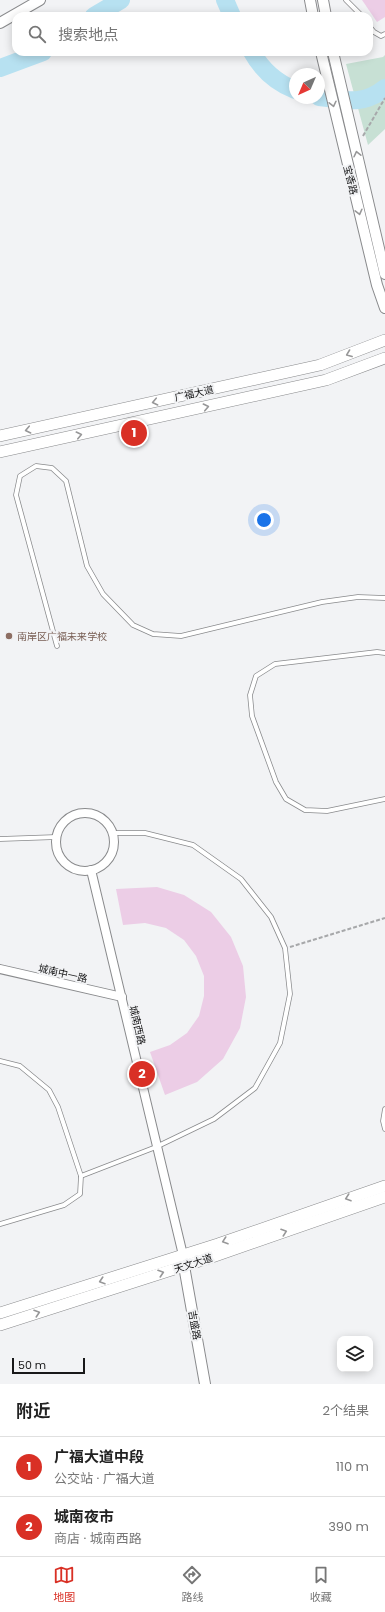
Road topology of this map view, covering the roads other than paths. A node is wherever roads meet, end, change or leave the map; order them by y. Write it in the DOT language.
graph roads {
  1 [pos="40,0"];
  2 [pos="310,0"];
  3 [pos="323,0"];
  4 [pos="346,0"];
  5 [pos="19,12"];
  6 [pos="312,12"];
  7 [pos="325,12"];
  8 [pos="358,12"];
  9 [pos="12,16"];
  10 [pos="0,23"];
  11 [pos="373,31"];
  12 [pos="383,35"];
  13 [pos="385,41"];
  14 [pos="322,56"];
  15 [pos="335,56"];
  16 [pos="385,274"];
  17 [pos="385,308"];
  18 [pos="385,340"];
  19 [pos="385,358"];
  20 [pos="0,436"];
  21 [pos="0,452"];
  22 [pos="385,598"];
  23 [pos="57,646"];
  24 [pos="385,653"];
  25 [pos="385,799"];
  26 [pos="112,833"];
  27 [pos="57,837"];
  28 [pos="0,839"];
  29 [pos="91,870"];
  30 [pos="0,969"];
  31 [pos="122,997"];
  32 [pos="0,1061"];
  33 [pos="385,1109"];
  34 [pos="385,1130"];
  35 [pos="156,1148"];
  36 [pos="81,1176"];
  37 [pos="385,1186"];
  38 [pos="385,1197"];
  39 [pos="0,1224"];
  40 [pos="183,1255"];
  41 [pos="184,1266"];
  42 [pos="0,1313"];
  43 [pos="0,1325"];
  44 [pos="206,1384"];
  1 -- 5 [label="street"];
  2 -- 6 [label="street"];
  3 -- 7 [label="street"];
  4 -- 8 [label="lane"];
  9 -- 10 [label="street"];
  11 -- 12 [label="lane"];
  12 -- 13 [label="lane"];
  14 -- 17 [label="street, 宝香路, one-way"];
  16 -- 15 [label="street, 宝香路, one-way"];
  18 -- 20 [label="main road, 广福大道, one-way"];
  21 -- 19 [label="main road, 广福大道, one-way"];
  22 -- 23 [label="lane"];
  24 -- 25 [label="lane"];
  26 -- 27 [label="street"];
  26 -- 29 [label="street"];
  26 -- 35 [label="lane"];
  27 -- 28 [label="lane"];
  27 -- 29 [label="street"];
  29 -- 31 [label="street, 城南西路"];
  30 -- 31 [label="street, 城南中一路"];
  31 -- 35 [label="street, 城南西路"];
  32 -- 36 [label="lane"];
  33 -- 34 [label="lane"];
  35 -- 36 [label="lane"];
  35 -- 40 [label="street, 城南西路"];
  36 -- 39 [label="lane"];
  37 -- 40 [label="main road, 天文大道, one-way"];
  41 -- 38 [label="main road, 天文大道, one-way"];
  40 -- 42 [label="main road, 天文大道, one-way"];
  43 -- 41 [label="main road, 天文大道, one-way"];
  41 -- 44 [label="street, 吉盛路"];
}
